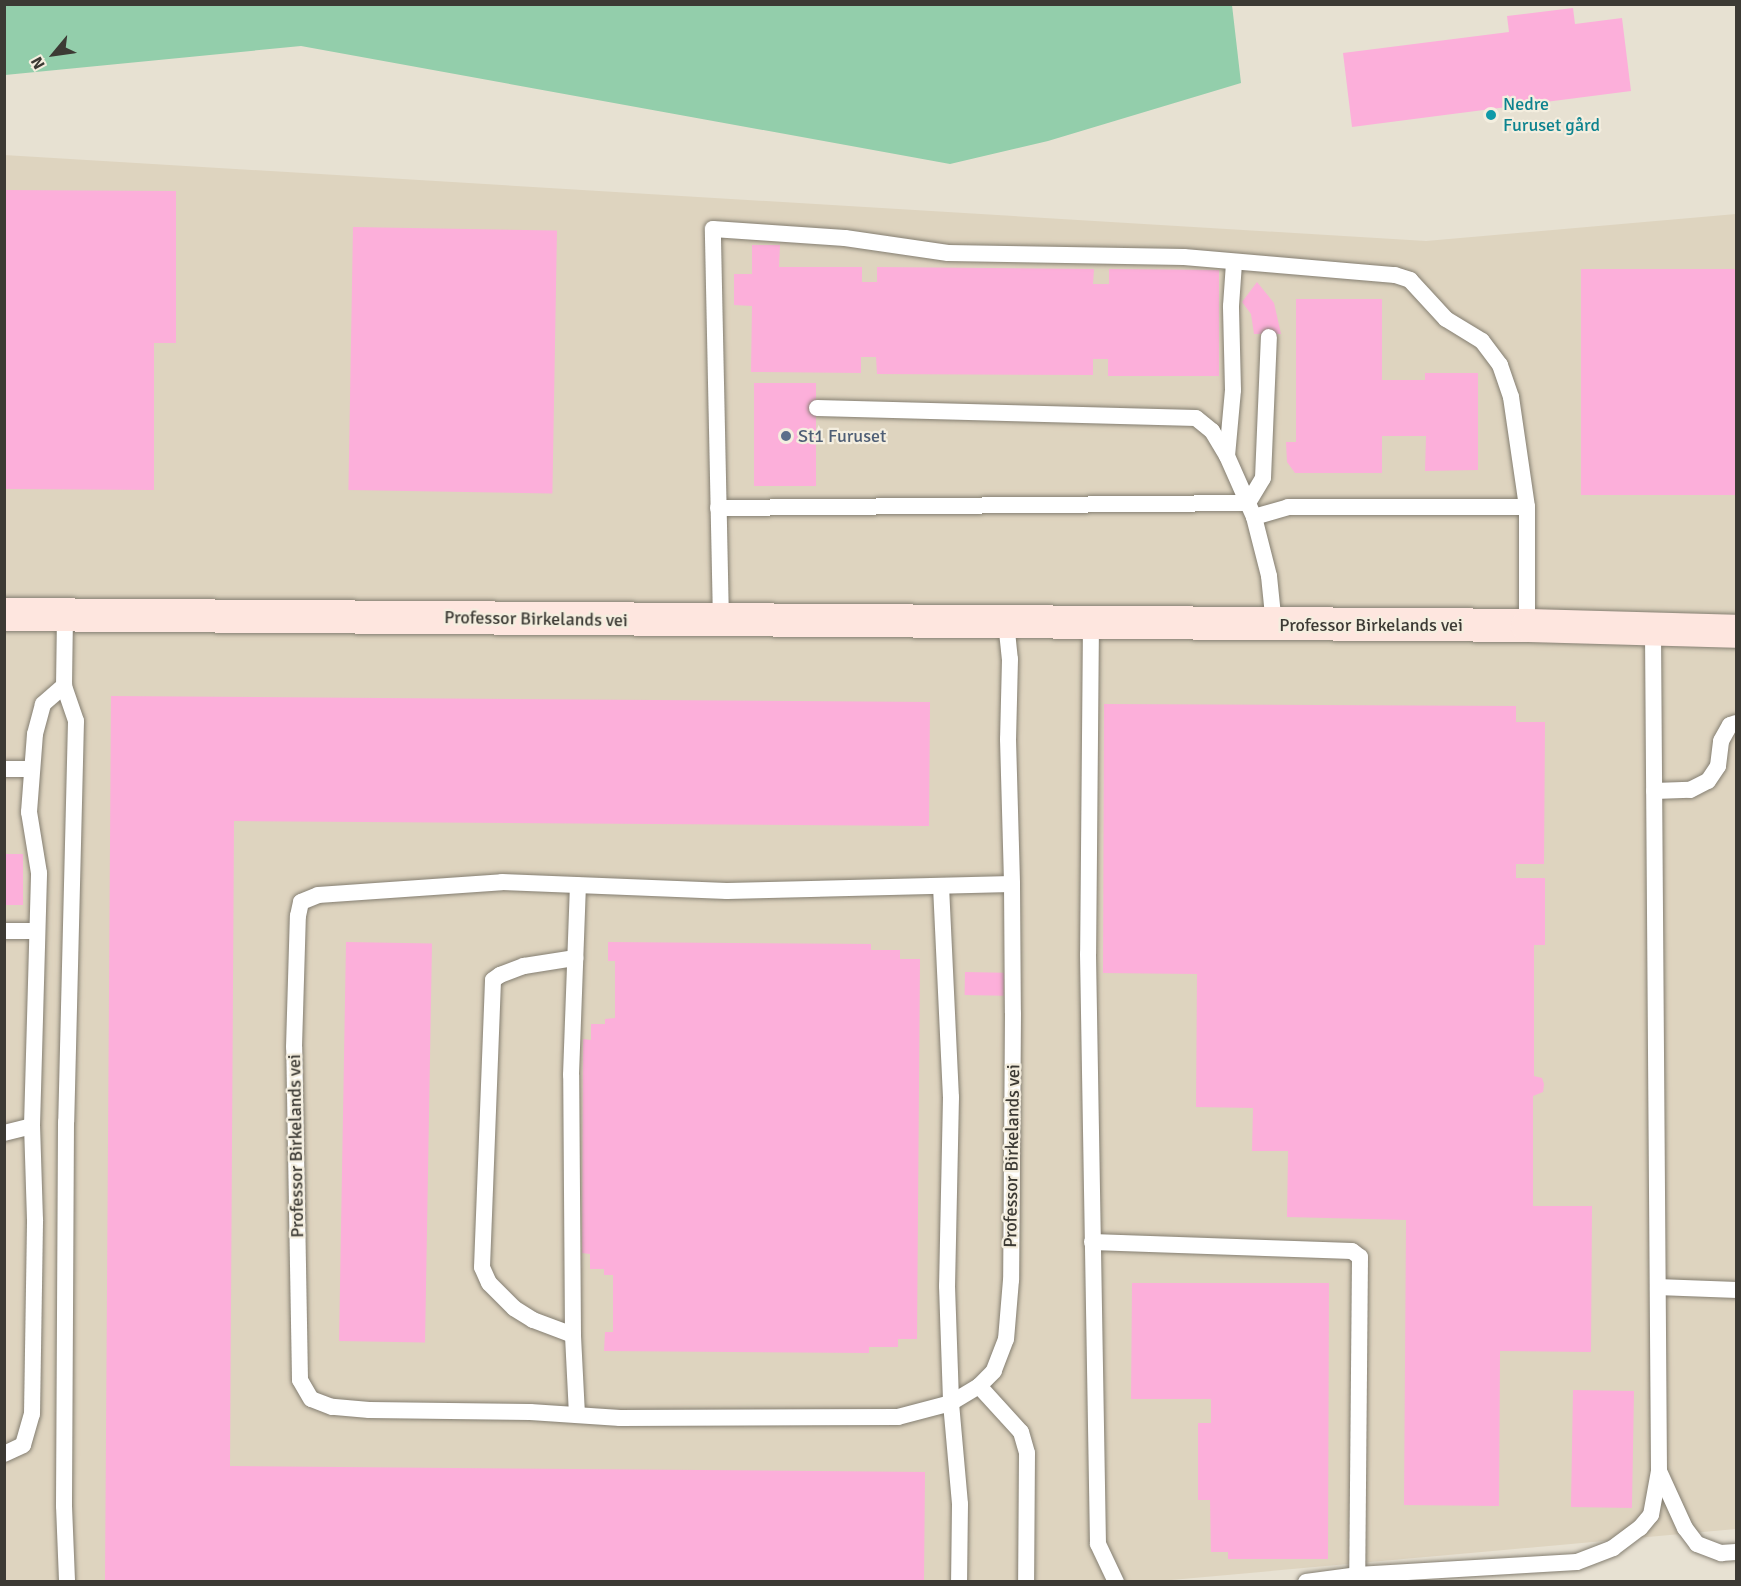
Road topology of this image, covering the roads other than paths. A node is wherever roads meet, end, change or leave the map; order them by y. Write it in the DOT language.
graph roads {
  1 [pos="1234,263"];
  2 [pos="1269,336"];
  3 [pos="817,408"];
  4 [pos="1227,456"];
  5 [pos="1527,507"];
  6 [pos="718,508"];
  7 [pos="1251,510"];
  8 [pos="4,614"];
  9 [pos="65,615"];
  10 [pos="721,621"];
  11 [pos="1006,622"];
  12 [pos="1091,622"];
  13 [pos="1274,625"];
  14 [pos="1527,625"];
  15 [pos="1653,628"];
  16 [pos="1737,631"];
  17 [pos="64,686"];
  18 [pos="1737,723"];
  19 [pos="4,769"];
  20 [pos="32,770"];
  21 [pos="1654,791"];
  22 [pos="1012,884"];
  23 [pos="578,885"];
  24 [pos="941,886"];
  25 [pos="4,931"];
  26 [pos="37,931"];
  27 [pos="575,958"];
  28 [pos="32,1126"];
  29 [pos="4,1133"];
  30 [pos="1092,1242"];
  31 [pos="1658,1287"];
  32 [pos="1737,1290"];
  33 [pos="573,1335"];
  34 [pos="979,1386"];
  35 [pos="951,1403"];
  36 [pos="578,1415"];
  37 [pos="4,1455"];
  38 [pos="1659,1471"];
  39 [pos="1737,1552"];
  40 [pos="1358,1575"];
  41 [pos="67,1581"];
  42 [pos="960,1581"];
  43 [pos="1026,1581"];
  44 [pos="1116,1581"];
  45 [pos="1306,1581"];
  1 -- 4 [label="lane"];
  1 -- 5 [label="lane"];
  1 -- 6 [label="lane"];
  2 -- 7 [label="lane"];
  3 -- 4 [label="lane"];
  4 -- 7 [label="lane"];
  5 -- 7 [label="lane"];
  5 -- 14 [label="lane"];
  6 -- 7 [label="lane"];
  6 -- 10 [label="lane"];
  7 -- 13 [label="lane"];
  8 -- 9 [label="main road, Professor Birkelands vei"];
  9 -- 10 [label="main road, Professor Birkelands vei"];
  9 -- 17 [label="lane"];
  10 -- 11 [label="main road, Professor Birkelands vei"];
  11 -- 12 [label="main road, Professor Birkelands vei"];
  11 -- 22 [label="lane, Professor Birkelands vei"];
  12 -- 13 [label="main road, Professor Birkelands vei"];
  12 -- 30 [label="lane"];
  13 -- 14 [label="main road, Professor Birkelands vei"];
  14 -- 15 [label="main road, Professor Birkelands vei"];
  15 -- 16 [label="main road, Professor Birkelands vei"];
  15 -- 21 [label="lane"];
  17 -- 20 [label="lane"];
  17 -- 41 [label="lane"];
  18 -- 21 [label="lane"];
  19 -- 20 [label="lane"];
  20 -- 26 [label="lane"];
  21 -- 31 [label="lane"];
  22 -- 24 [label="lane, Professor Birkelands vei"];
  22 -- 34 [label="lane, Professor Birkelands vei"];
  23 -- 24 [label="lane, Professor Birkelands vei"];
  23 -- 27 [label="lane"];
  23 -- 36 [label="lane, Professor Birkelands vei"];
  24 -- 35 [label="lane"];
  25 -- 26 [label="lane"];
  26 -- 28 [label="lane"];
  27 -- 33 [label="lane"];
  27 -- 33 [label="lane"];
  28 -- 29 [label="lane"];
  28 -- 37 [label="lane"];
  30 -- 40 [label="lane"];
  30 -- 44 [label="lane"];
  31 -- 32 [label="lane"];
  31 -- 38 [label="lane"];
  33 -- 36 [label="lane"];
  34 -- 35 [label="lane, Professor Birkelands vei"];
  34 -- 43 [label="lane"];
  35 -- 36 [label="lane, Professor Birkelands vei"];
  35 -- 42 [label="lane"];
  38 -- 39 [label="lane"];
  38 -- 40 [label="lane"];
  40 -- 45 [label="lane"];
}
